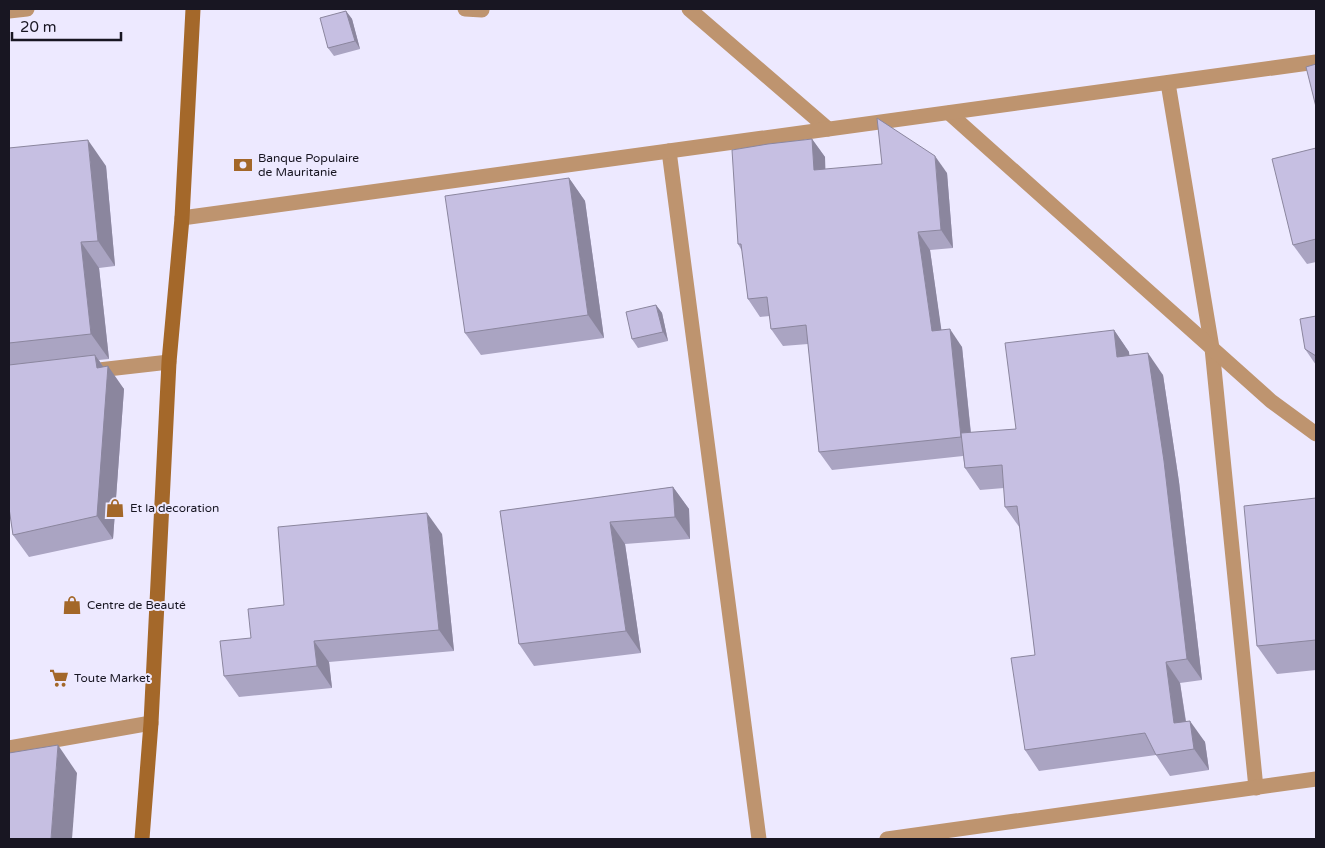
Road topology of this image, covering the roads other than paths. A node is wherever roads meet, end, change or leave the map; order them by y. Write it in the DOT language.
graph roads {
  1 [pos="27,9"];
  2 [pos="193,9"];
  3 [pos="465,9"];
  4 [pos="688,9"];
  5 [pos="482,10"];
  6 [pos="9,11"];
  7 [pos="1316,62"];
  8 [pos="1168,83"];
  9 [pos="949,112"];
  10 [pos="828,130"];
  11 [pos="668,151"];
  12 [pos="182,218"];
  13 [pos="1212,348"];
  14 [pos="169,362"];
  15 [pos="75,373"];
  16 [pos="1316,434"];
  17 [pos="151,723"];
  18 [pos="9,748"];
  19 [pos="1316,779"];
  20 [pos="1256,788"];
  21 [pos="142,839"];
  22 [pos="759,839"];
  23 [pos="887,839"];
  1 -- 6 [label="street"];
  2 -- 12 [label="street"];
  3 -- 5 [label="street"];
  4 -- 10 [label="street"];
  7 -- 8 [label="street"];
  8 -- 9 [label="street"];
  8 -- 13 [label="street"];
  9 -- 10 [label="street"];
  9 -- 13 [label="street"];
  10 -- 11 [label="street"];
  11 -- 12 [label="street"];
  11 -- 22 [label="street"];
  12 -- 14 [label="street"];
  13 -- 16 [label="street"];
  13 -- 20 [label="street"];
  14 -- 15 [label="street"];
  14 -- 17 [label="street"];
  17 -- 18 [label="street"];
  17 -- 21 [label="street"];
  19 -- 20 [label="street"];
  20 -- 23 [label="street"];
}
